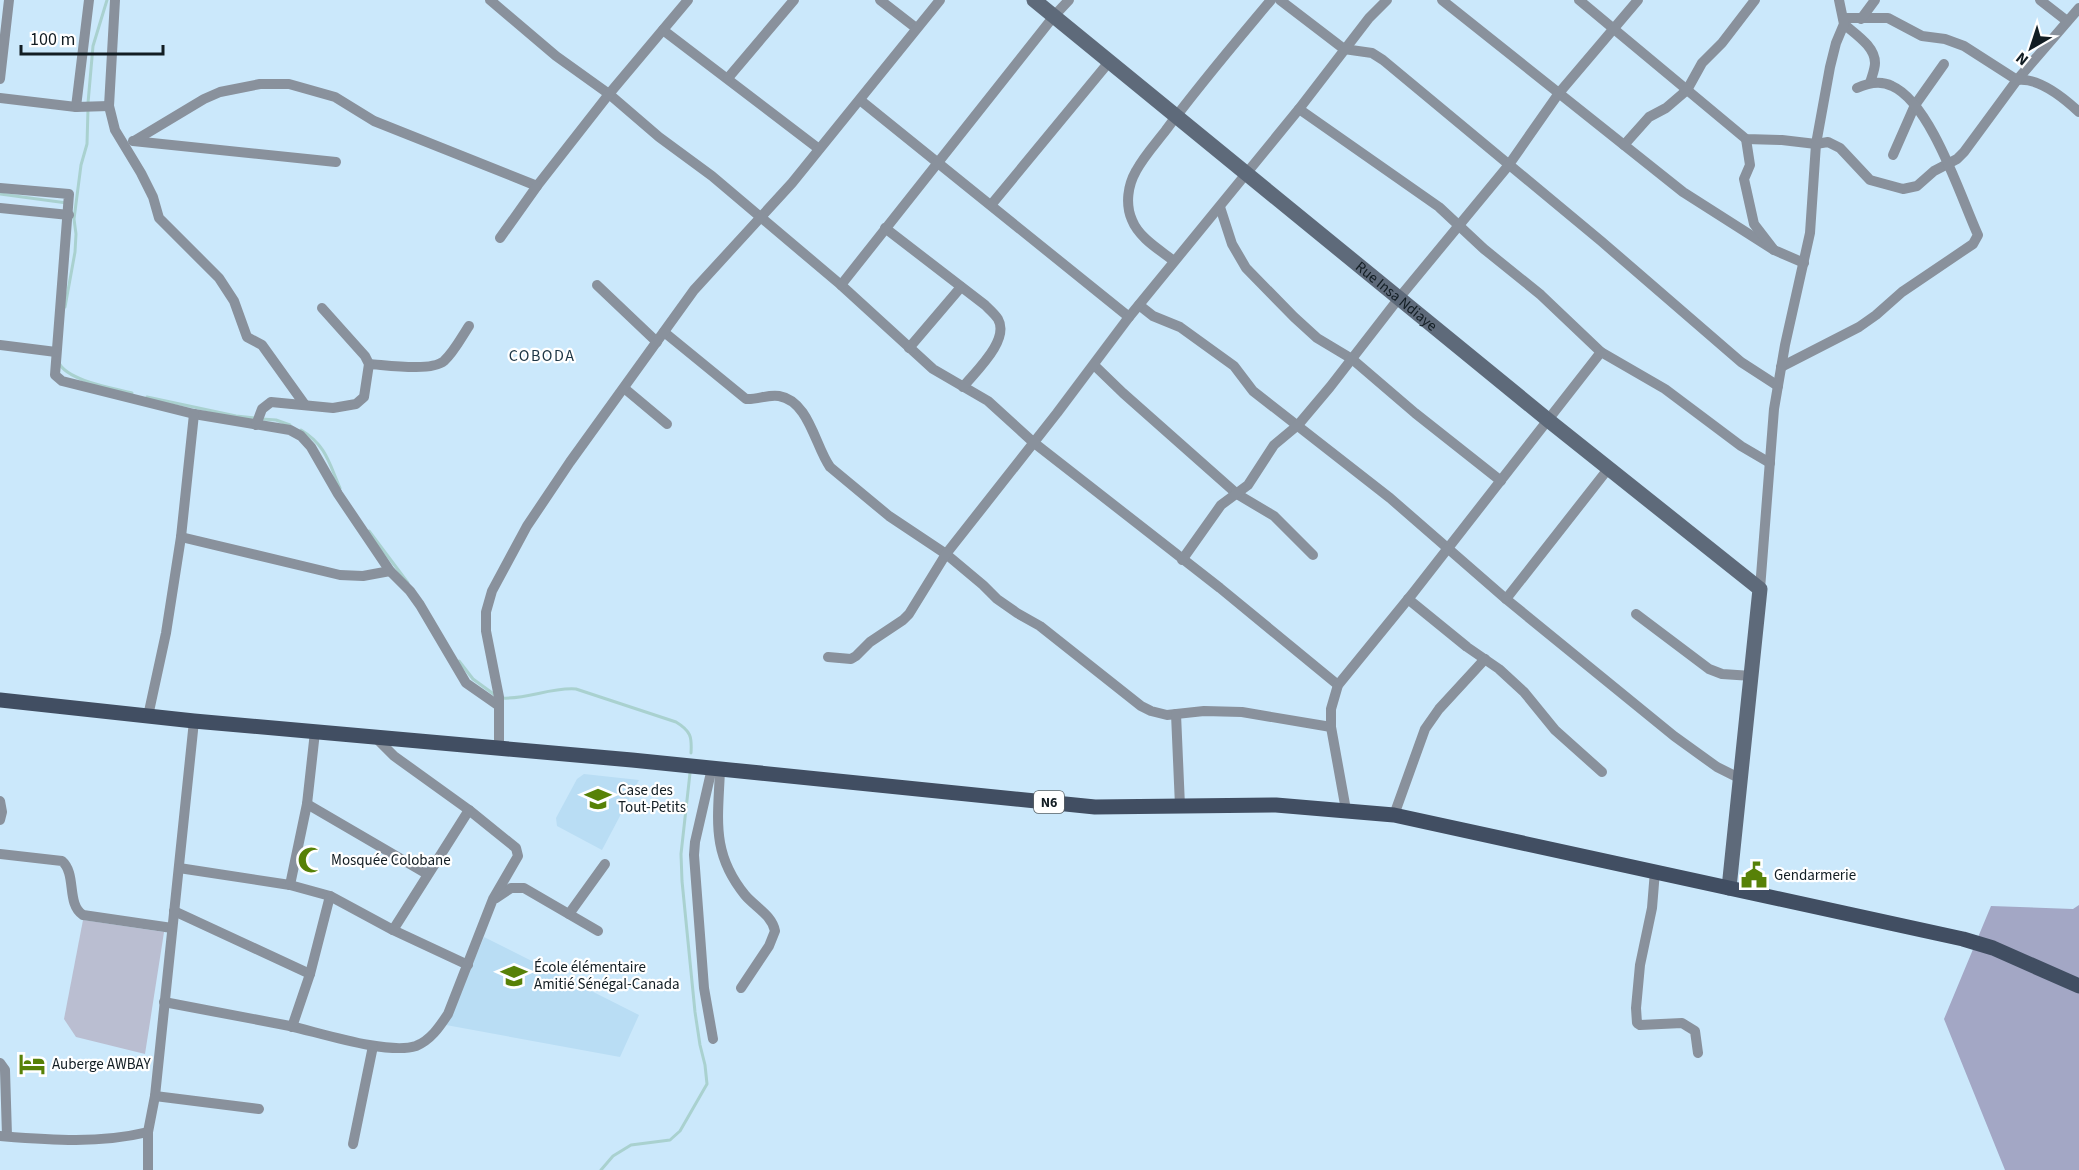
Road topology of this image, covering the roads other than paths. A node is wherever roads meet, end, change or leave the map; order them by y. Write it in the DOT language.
graph roads {
  1 [pos="9,0"];
  2 [pos="89,0"];
  3 [pos="115,0"];
  4 [pos="490,0"];
  5 [pos="688,0"];
  6 [pos="794,0"];
  7 [pos="880,0"];
  8 [pos="940,0"];
  9 [pos="1034,0"];
  10 [pos="1069,0"];
  11 [pos="1270,0"];
  12 [pos="1280,0"];
  13 [pos="1388,0"];
  14 [pos="1442,0"];
  15 [pos="1579,0"];
  16 [pos="1638,0"];
  17 [pos="1755,0"];
  18 [pos="1839,0"];
  19 [pos="1875,0"];
  20 [pos="2040,0"];
  21 [pos="2079,8"];
  22 [pos="1054,16"];
  23 [pos="1861,19"];
  24 [pos="1843,21"];
  25 [pos="2067,21"];
  26 [pos="916,28"];
  27 [pos="1614,28"];
  28 [pos="663,30"];
  29 [pos="1344,49"];
  30 [pos="1109,62"];
  31 [pos="1944,64"];
  32 [pos="728,78"];
  33 [pos="0,79"];
  34 [pos="2017,80"];
  35 [pos="1870,82"];
  36 [pos="1857,88"];
  37 [pos="1687,90"];
  38 [pos="1559,93"];
  39 [pos="609,94"];
  40 [pos="0,98"];
  41 [pos="860,100"];
  42 [pos="1915,105"];
  43 [pos="76,106"];
  44 [pos="109,106"];
  45 [pos="2077,106"];
  46 [pos="1299,110"];
  47 [pos="1176,116"];
  48 [pos="1746,139"];
  49 [pos="134,141"];
  50 [pos="121,142"];
  51 [pos="1816,144"];
  52 [pos="1624,145"];
  53 [pos="819,149"];
  54 [pos="1893,155"];
  55 [pos="336,162"];
  56 [pos="936,163"];
  57 [pos="1949,163"];
  58 [pos="1508,166"];
  59 [pos="1246,174"];
  60 [pos="537,186"];
  61 [pos="0,188"];
  62 [pos="991,205"];
  63 [pos="1220,207"];
  64 [pos="0,208"];
  65 [pos="69,215"];
  66 [pos="761,218"];
  67 [pos="1458,224"];
  68 [pos="885,228"];
  69 [pos="500,238"];
  70 [pos="1774,250"];
  71 [pos="1174,261"];
  72 [pos="1804,262"];
  73 [pos="597,285"];
  74 [pos="841,285"];
  75 [pos="961,286"];
  76 [pos="1399,298"];
  77 [pos="1138,305"];
  78 [pos="322,308"];
  79 [pos="1129,317"];
  80 [pos="469,326"];
  81 [pos="664,332"];
  82 [pos="657,342"];
  83 [pos="0,345"];
  84 [pos="909,348"];
  85 [pos="56,352"];
  86 [pos="1601,352"];
  87 [pos="1352,359"];
  88 [pos="369,364"];
  89 [pos="1094,365"];
  90 [pos="1781,367"];
  91 [pos="1778,386"];
  92 [pos="963,387"];
  93 [pos="624,388"];
  94 [pos="305,405"];
  95 [pos="194,414"];
  96 [pos="1548,420"];
  97 [pos="667,424"];
  98 [pos="256,425"];
  99 [pos="1298,425"];
  100 [pos="1033,442"];
  101 [pos="1770,463"];
  102 [pos="1608,469"];
  103 [pos="1501,481"];
  104 [pos="1237,494"];
  105 [pos="181,537"];
  106 [pos="1447,550"];
  107 [pos="946,554"];
  108 [pos="1313,555"];
  109 [pos="1182,560"];
  110 [pos="390,571"];
  111 [pos="1760,590"];
  112 [pos="1408,599"];
  113 [pos="1506,599"];
  114 [pos="1636,614"];
  115 [pos="828,657"];
  116 [pos="1485,659"];
  117 [pos="1752,676"];
  118 [pos="1338,684"];
  119 [pos="0,700"];
  120 [pos="499,706"];
  121 [pos="1176,714"];
  122 [pos="148,716"];
  123 [pos="194,721"];
  124 [pos="1330,727"];
  125 [pos="315,732"];
  126 [pos="375,737"];
  127 [pos="499,749"];
  128 [pos="716,769"];
  129 [pos="1602,772"];
  130 [pos="1741,779"];
  131 [pos="0,801"];
  132 [pos="307,804"];
  133 [pos="1180,806"];
  134 [pos="469,810"];
  135 [pos="1346,810"];
  136 [pos="1394,815"];
  137 [pos="0,820"];
  138 [pos="0,854"];
  139 [pos="605,864"];
  140 [pos="179,868"];
  141 [pos="1655,871"];
  142 [pos="427,874"];
  143 [pos="290,885"];
  144 [pos="1729,888"];
  145 [pos="330,896"];
  146 [pos="493,899"];
  147 [pos="174,911"];
  148 [pos="569,914"];
  149 [pos="172,928"];
  150 [pos="393,930"];
  151 [pos="598,931"];
  152 [pos="468,965"];
  153 [pos="310,974"];
  154 [pos="2079,986"];
  155 [pos="741,988"];
  156 [pos="164,1002"];
  157 [pos="292,1027"];
  158 [pos="714,1039"];
  159 [pos="373,1046"];
  160 [pos="1698,1053"];
  161 [pos="0,1063"];
  162 [pos="155,1096"];
  163 [pos="259,1109"];
  164 [pos="148,1132"];
  165 [pos="3,1136"];
  166 [pos="352,1144"];
  167 [pos="148,1170"];
  1 -- 33 [label="street"];
  2 -- 43 [label="street"];
  3 -- 44 [label="street"];
  4 -- 39 [label="street"];
  5 -- 28 [label="street"];
  6 -- 32 [label="street"];
  7 -- 26 [label="street"];
  8 -- 26 [label="street"];
  9 -- 22 [label="main road, Rue Insa Ndiaye"];
  10 -- 22 [label="street"];
  11 -- 47 [label="street"];
  12 -- 29 [label="street"];
  13 -- 29 [label="street"];
  14 -- 38 [label="street"];
  15 -- 27 [label="street"];
  16 -- 27 [label="street"];
  17 -- 37 [label="street"];
  18 -- 24 [label="street"];
  19 -- 23 [label="street"];
  20 -- 25 [label="street"];
  21 -- 25 [label="street"];
  22 -- 30 [label="main road, Rue Insa Ndiaye"];
  22 -- 56 [label="street"];
  23 -- 24 [label="street"];
  23 -- 34 [label="street"];
  24 -- 35 [label="street"];
  24 -- 51 [label="street"];
  25 -- 34 [label="street"];
  26 -- 41 [label="street"];
  27 -- 37 [label="street"];
  27 -- 38 [label="street"];
  28 -- 32 [label="street"];
  28 -- 39 [label="street"];
  29 -- 46 [label="street"];
  29 -- 58 [label="street"];
  30 -- 47 [label="main road, Rue Insa Ndiaye"];
  30 -- 62 [label="street"];
  31 -- 42 [label="street"];
  32 -- 53 [label="street"];
  34 -- 45 [label="street"];
  34 -- 57 [label="street"];
  35 -- 36 [label="street"];
  35 -- 42 [label="street"];
  37 -- 48 [label="street"];
  37 -- 52 [label="street"];
  38 -- 52 [label="street"];
  38 -- 58 [label="street"];
  39 -- 60 [label="street"];
  39 -- 66 [label="street"];
  40 -- 43 [label="street"];
  41 -- 53 [label="street"];
  41 -- 56 [label="street"];
  42 -- 54 [label="street"];
  42 -- 57 [label="street"];
  43 -- 44 [label="street"];
  44 -- 50 [label="street"];
  46 -- 59 [label="street"];
  46 -- 67 [label="street"];
  47 -- 59 [label="main road, Rue Insa Ndiaye"];
  47 -- 71 [label="street"];
  48 -- 51 [label="street"];
  48 -- 70 [label="street"];
  49 -- 50 [label="street"];
  49 -- 55 [label="street"];
  49 -- 60 [label="street"];
  50 -- 94 [label="street"];
  51 -- 57 [label="street"];
  51 -- 72 [label="street"];
  52 -- 70 [label="street"];
  53 -- 66 [label="street"];
  56 -- 62 [label="street"];
  56 -- 68 [label="street"];
  57 -- 90 [label="street"];
  58 -- 67 [label="street"];
  58 -- 91 [label="street"];
  59 -- 63 [label="street"];
  59 -- 76 [label="main road, Rue Insa Ndiaye"];
  60 -- 69 [label="street"];
  61 -- 65 [label="street"];
  62 -- 79 [label="street"];
  63 -- 71 [label="street"];
  63 -- 87 [label="street"];
  64 -- 65 [label="street"];
  65 -- 85 [label="street"];
  66 -- 74 [label="street"];
  66 -- 81 [label="street"];
  67 -- 76 [label="street"];
  67 -- 86 [label="street"];
  68 -- 74 [label="street"];
  68 -- 75 [label="street"];
  70 -- 72 [label="street"];
  71 -- 77 [label="street"];
  72 -- 90 [label="street"];
  73 -- 82 [label="street"];
  74 -- 84 [label="street"];
  75 -- 84 [label="street"];
  75 -- 92 [label="street"];
  76 -- 87 [label="street"];
  76 -- 96 [label="main road, Rue Insa Ndiaye"];
  77 -- 79 [label="street"];
  77 -- 99 [label="street"];
  78 -- 88 [label="street"];
  79 -- 89 [label="street"];
  80 -- 88 [label="street"];
  81 -- 82 [label="street"];
  81 -- 107 [label="street"];
  82 -- 93 [label="street"];
  83 -- 85 [label="street"];
  84 -- 92 [label="street"];
  85 -- 95 [label="street"];
  86 -- 96 [label="street"];
  86 -- 101 [label="street"];
  87 -- 99 [label="street"];
  87 -- 103 [label="street"];
  88 -- 94 [label="street"];
  89 -- 100 [label="street"];
  89 -- 104 [label="street"];
  90 -- 91 [label="street"];
  91 -- 101 [label="street"];
  92 -- 100 [label="street"];
  93 -- 97 [label="street"];
  93 -- 120 [label="street"];
  94 -- 98 [label="street"];
  95 -- 98 [label="street"];
  95 -- 105 [label="street"];
  96 -- 102 [label="main road, Rue Insa Ndiaye"];
  96 -- 103 [label="street"];
  98 -- 110 [label="street"];
  99 -- 104 [label="street"];
  99 -- 106 [label="street"];
  100 -- 107 [label="street"];
  100 -- 109 [label="street"];
  101 -- 111 [label="street"];
  102 -- 111 [label="main road, Rue Insa Ndiaye"];
  102 -- 113 [label="street"];
  103 -- 106 [label="street"];
  104 -- 108 [label="street"];
  104 -- 109 [label="street"];
  105 -- 110 [label="street"];
  105 -- 122 [label="street"];
  106 -- 112 [label="street"];
  106 -- 113 [label="street"];
  107 -- 115 [label="street"];
  107 -- 121 [label="street"];
  109 -- 118 [label="street"];
  110 -- 120 [label="street"];
  111 -- 117 [label="main road"];
  112 -- 116 [label="street"];
  112 -- 118 [label="street"];
  113 -- 130 [label="street"];
  114 -- 117 [label="street"];
  116 -- 129 [label="street"];
  116 -- 136 [label="street"];
  117 -- 130 [label="main road"];
  118 -- 124 [label="street"];
  119 -- 122 [label="main road, N6"];
  120 -- 127 [label="street"];
  121 -- 124 [label="street"];
  121 -- 133 [label="street"];
  122 -- 123 [label="main road, N6"];
  123 -- 125 [label="main road, N6"];
  123 -- 140 [label="street"];
  124 -- 135 [label="street"];
  125 -- 126 [label="main road, N6"];
  125 -- 132 [label="street"];
  126 -- 127 [label="main road, N6"];
  126 -- 134 [label="street"];
  127 -- 128 [label="main road, N6"];
  128 -- 133 [label="main road, N6"];
  128 -- 155 [label="street"];
  128 -- 158 [label="street"];
  130 -- 144 [label="main road"];
  131 -- 137 [label="street"];
  132 -- 142 [label="street"];
  132 -- 143 [label="street"];
  133 -- 135 [label="main road, N6"];
  134 -- 142 [label="street"];
  134 -- 146 [label="street"];
  135 -- 136 [label="main road, N6"];
  136 -- 141 [label="main road, N6"];
  138 -- 149 [label="street"];
  139 -- 148 [label="street"];
  140 -- 143 [label="street"];
  140 -- 147 [label="street"];
  141 -- 144 [label="main road, N6"];
  141 -- 160 [label="street"];
  142 -- 150 [label="street"];
  143 -- 145 [label="street"];
  144 -- 154 [label="main road, N6"];
  145 -- 150 [label="street"];
  145 -- 153 [label="street"];
  146 -- 148 [label="street"];
  146 -- 152 [label="street"];
  147 -- 149 [label="street"];
  147 -- 153 [label="street"];
  148 -- 151 [label="street"];
  149 -- 156 [label="street"];
  150 -- 152 [label="street"];
  152 -- 159 [label="street"];
  153 -- 157 [label="street"];
  156 -- 157 [label="street"];
  156 -- 162 [label="street"];
  157 -- 159 [label="street"];
  159 -- 166 [label="street"];
  161 -- 165 [label="street"];
  162 -- 163 [label="street"];
  162 -- 164 [label="street"];
  164 -- 165 [label="street"];
  164 -- 167 [label="street"];
}
